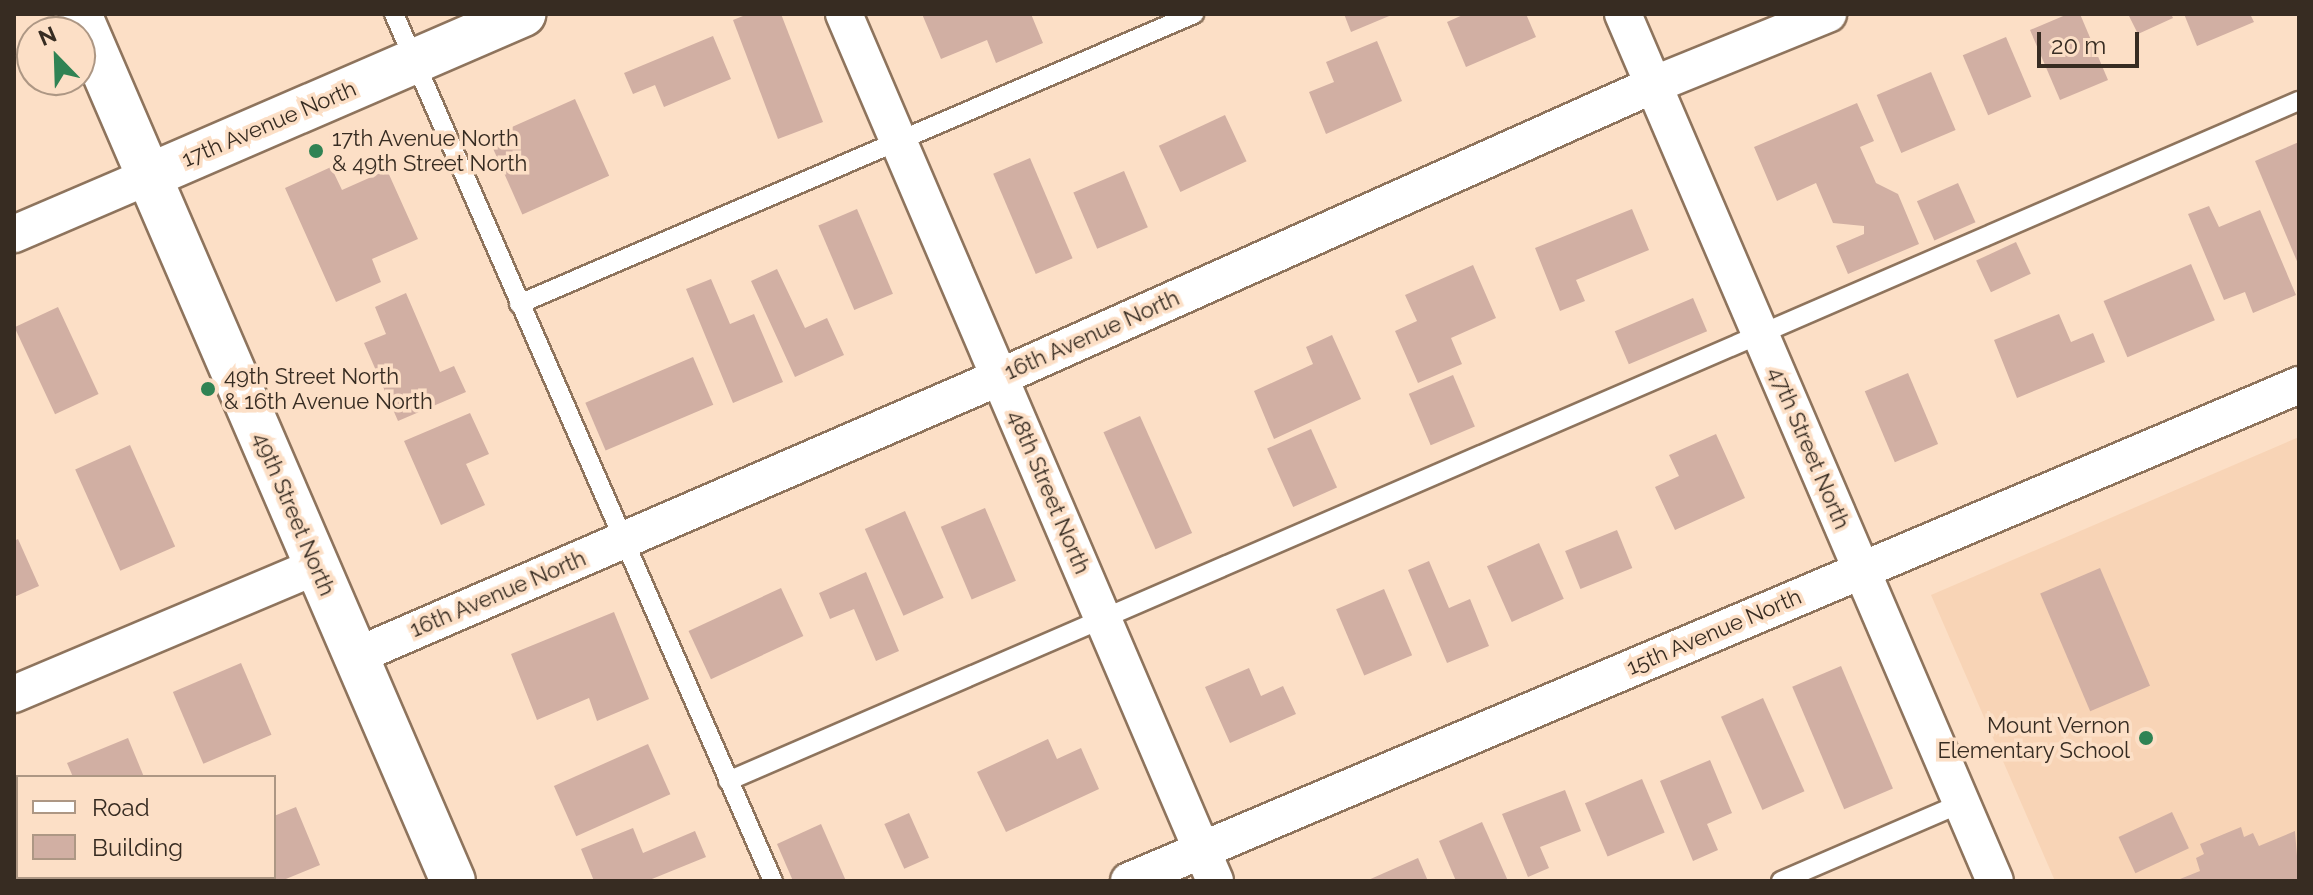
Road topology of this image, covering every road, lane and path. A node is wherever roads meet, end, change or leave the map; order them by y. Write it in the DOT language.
graph roads {
  1 [pos="79,14"];
  2 [pos="394,14"];
  3 [pos="524,14"];
  4 [pos="844,14"];
  5 [pos="1194,14"];
  6 [pos="1623,14"];
  7 [pos="1828,14"];
  8 [pos="414,61"];
  9 [pos="1653,85"];
  10 [pos="2299,101"];
  11 [pos="899,142"];
  12 [pos="149,176"];
  13 [pos="14,234"];
  14 [pos="519,304"];
  15 [pos="1760,334"];
  16 [pos="1000,377"];
  17 [pos="2299,385"];
  18 [pos="621,541"];
  19 [pos="317,566"];
  20 [pos="1861,570"];
  21 [pos="1104,619"];
  22 [pos="356,656"];
  23 [pos="14,694"];
  24 [pos="728,781"];
  25 [pos="1962,803"];
  26 [pos="1209,865"];
  27 [pos="453,881"];
  28 [pos="773,881"];
  29 [pos="1129,881"];
  30 [pos="1781,881"];
  31 [pos="1995,881"];
  1 -- 12 [label="main road, 49th Street North"];
  2 -- 8 [label="lane"];
  3 -- 8 [label="main road, 17th Avenue North"];
  4 -- 11 [label="street, 48th Street North"];
  5 -- 11 [label="lane"];
  6 -- 9 [label="street, 47th Street North"];
  7 -- 9 [label="street, 16th Avenue North"];
  8 -- 12 [label="main road, 17th Avenue North"];
  8 -- 14 [label="lane"];
  9 -- 15 [label="street, 47th Street North"];
  9 -- 16 [label="street, 16th Avenue North"];
  10 -- 15 [label="lane"];
  11 -- 14 [label="lane"];
  11 -- 16 [label="street, 48th Street North"];
  12 -- 13 [label="street, 17th Avenue North"];
  12 -- 19 [label="main road, 49th Street North"];
  14 -- 18 [label="lane"];
  15 -- 20 [label="street, 47th Street North"];
  15 -- 21 [label="lane"];
  16 -- 18 [label="street, 16th Avenue North"];
  16 -- 21 [label="street, 48th Street North"];
  17 -- 20 [label="street, 15th Avenue North"];
  18 -- 22 [label="street, 16th Avenue North"];
  18 -- 24 [label="lane"];
  19 -- 22 [label="main road, 49th Street North"];
  19 -- 23 [label="street"];
  20 -- 25 [label="street, 47th Street North"];
  20 -- 26 [label="street, 15th Avenue North"];
  21 -- 24 [label="lane"];
  21 -- 26 [label="street, 48th Street North"];
  22 -- 27 [label="main road, 49th Street North"];
  24 -- 28 [label="lane"];
  25 -- 30 [label="lane"];
  25 -- 31 [label="street, 47th Street North"];
  26 -- 29 [label="street, 15th Avenue North"];
}
